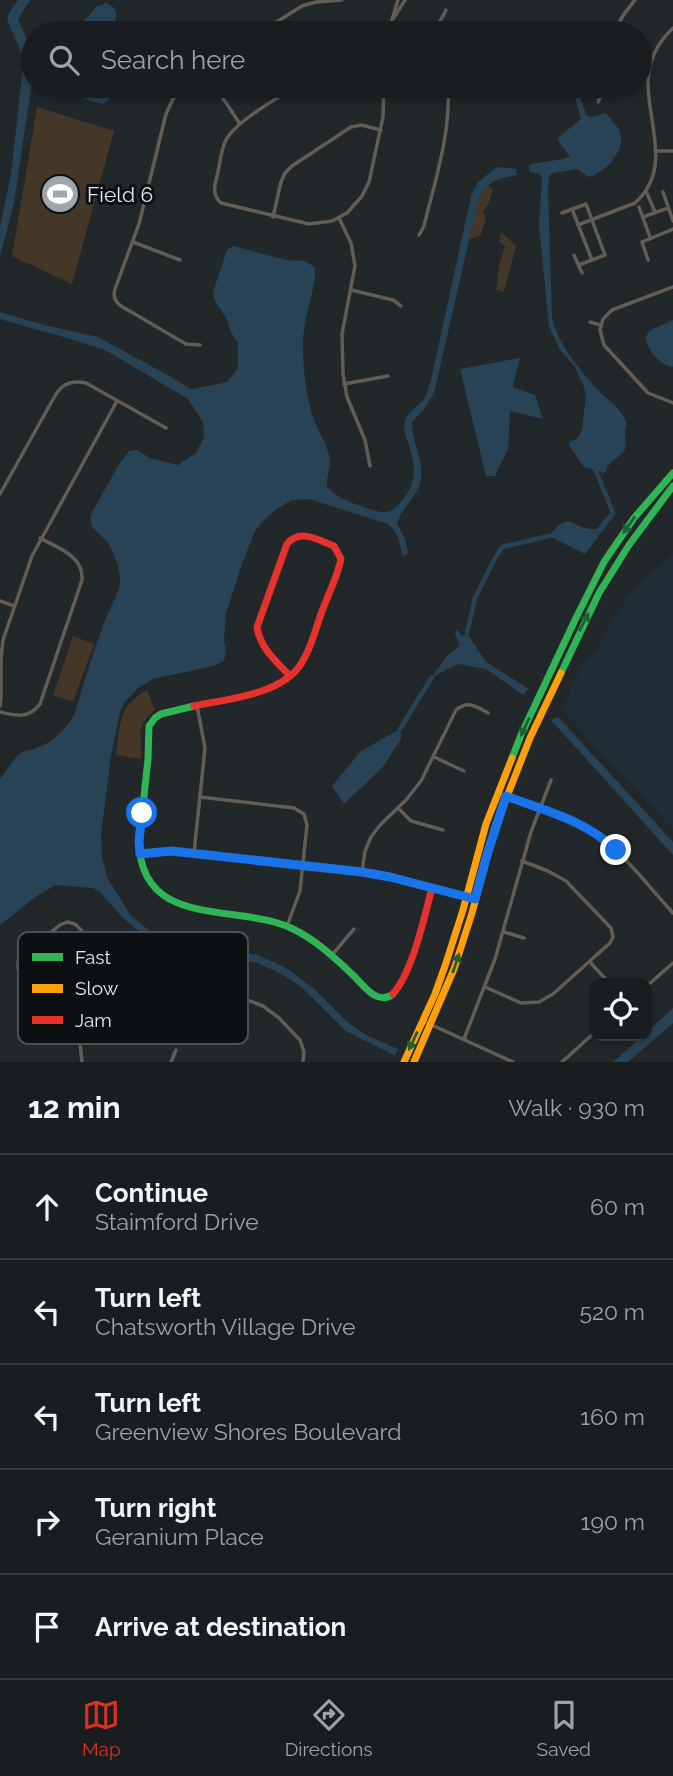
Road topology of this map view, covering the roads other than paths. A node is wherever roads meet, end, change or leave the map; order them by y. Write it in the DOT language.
graph roads {
  1 [pos="342,0"];
  2 [pos="398,0"];
  3 [pos="405,0"];
  4 [pos="635,0"];
  5 [pos="446,10"];
  6 [pos="392,20"];
  7 [pos="279,21"];
  8 [pos="440,21"];
  9 [pos="620,21"];
  10 [pos="673,28"];
  11 [pos="652,62"];
  12 [pos="174,98"];
  13 [pos="223,98"];
  14 [pos="279,98"];
  15 [pos="384,98"];
  16 [pos="448,98"];
  17 [pos="600,98"];
  18 [pos="649,98"];
  19 [pos="598,102"];
  20 [pos="240,124"];
  21 [pos="381,130"];
  22 [pos="658,151"];
  23 [pos="673,151"];
  24 [pos="646,191"];
  25 [pos="663,192"];
  26 [pos="639,207"];
  27 [pos="668,208"];
  28 [pos="572,209"];
  29 [pos="656,212"];
  30 [pos="562,213"];
  31 [pos="273,217"];
  32 [pos="643,217"];
  33 [pos="339,218"];
  34 [pos="592,220"];
  35 [pos="673,221"];
  36 [pos="578,225"];
  37 [pos="673,229"];
  38 [pos="419,235"];
  39 [pos="650,237"];
  40 [pos="133,242"];
  41 [pos="574,255"];
  42 [pos="180,260"];
  43 [pos="592,260"];
  44 [pos="648,260"];
  45 [pos="579,265"];
  46 [pos="582,274"];
  47 [pos="673,287"];
  48 [pos="351,290"];
  49 [pos="401,306"];
  50 [pos="590,322"];
  51 [pos="601,325"];
  52 [pos="200,345"];
  53 [pos="388,376"];
  54 [pos="344,384"];
  55 [pos="117,401"];
  56 [pos="673,403"];
  57 [pos="166,428"];
  58 [pos="370,466"];
  59 [pos="673,473"];
  60 [pos="673,486"];
  61 [pos="0,494"];
  62 [pos="40,538"];
  63 [pos="0,601"];
  64 [pos="14,606"];
  65 [pos="564,643"];
  66 [pos="572,647"];
  67 [pos="290,676"];
  68 [pos="0,706"];
  69 [pos="197,706"];
  70 [pos="0,712"];
  71 [pos="488,713"];
  72 [pos="434,757"];
  73 [pos="464,771"];
  74 [pos="551,780"];
  75 [pos="497,793"];
  76 [pos="506,796"];
  77 [pos="200,797"];
  78 [pos="398,808"];
  79 [pos="540,808"];
  80 [pos="443,830"];
  81 [pos="194,853"];
  82 [pos="140,854"];
  83 [pos="522,862"];
  84 [pos="303,865"];
  85 [pos="362,872"];
  86 [pos="432,888"];
  87 [pos="466,897"];
  88 [pos="475,899"];
  89 [pos="673,913"];
  90 [pos="287,926"];
  91 [pos="354,929"];
  92 [pos="51,932"];
  93 [pos="83,932"];
  94 [pos="503,932"];
  95 [pos="524,938"];
  96 [pos="331,955"];
  97 [pos="590,961"];
  98 [pos="673,963"];
  99 [pos="605,978"];
  100 [pos="652,982"];
  101 [pos="485,987"];
  102 [pos="248,1000"];
  103 [pos="423,1021"];
  104 [pos="431,1025"];
  105 [pos="589,1038"];
  106 [pos="464,1039"];
  107 [pos="80,1044"];
  108 [pos="176,1050"];
  109 [pos="82,1062"];
  110 [pos="171,1062"];
  111 [pos="303,1062"];
  112 [pos="404,1062"];
  113 [pos="414,1062"];
  114 [pos="513,1062"];
  115 [pos="562,1062"];
  1 -- 7 [label="street"];
  2 -- 6 [label="street"];
  3 -- 6 [label="street"];
  4 -- 9 [label="street"];
  5 -- 8 [label="street"];
  10 -- 11 [label="street"];
  12 -- 40 [label="street"];
  13 -- 20 [label="street"];
  14 -- 20 [label="street"];
  15 -- 21 [label="street"];
  16 -- 38 [label="street"];
  17 -- 19 [label="street"];
  18 -- 22 [label="street"];
  20 -- 31 [label="street"];
  21 -- 31 [label="street"];
  21 -- 33 [label="street"];
  22 -- 23 [label="street"];
  22 -- 24 [label="street"];
  24 -- 29 [label="street"];
  24 -- 34 [label="street"];
  25 -- 27 [label="street"];
  26 -- 32 [label="street"];
  27 -- 29 [label="street"];
  27 -- 35 [label="street"];
  28 -- 30 [label="street"];
  28 -- 34 [label="street"];
  28 -- 36 [label="street"];
  29 -- 32 [label="street"];
  31 -- 33 [label="street"];
  32 -- 39 [label="street"];
  33 -- 48 [label="street"];
  34 -- 36 [label="street"];
  34 -- 43 [label="street"];
  36 -- 43 [label="street"];
  37 -- 39 [label="street"];
  39 -- 44 [label="street"];
  40 -- 42 [label="street"];
  40 -- 52 [label="street"];
  41 -- 45 [label="street"];
  43 -- 45 [label="street"];
  45 -- 46 [label="street"];
  47 -- 51 [label="street"];
  48 -- 49 [label="street"];
  48 -- 54 [label="street"];
  50 -- 51 [label="street"];
  51 -- 56 [label="street"];
  53 -- 54 [label="street"];
  54 -- 58 [label="street"];
  55 -- 57 [label="street"];
  55 -- 61 [label="street"];
  55 -- 62 [label="street"];
  59 -- 65 [label="street, one-way"];
  66 -- 60 [label="street, one-way"];
  62 -- 64 [label="street"];
  62 -- 70 [label="street"];
  63 -- 64 [label="street"];
  64 -- 68 [label="street"];
  65 -- 66 [label="street"];
  65 -- 75 [label="street, one-way"];
  66 -- 76 [label="street"];
  67 -- 67 [label="street"];
  67 -- 69 [label="street"];
  69 -- 77 [label="street"];
  69 -- 82 [label="street"];
  71 -- 72 [label="street"];
  72 -- 73 [label="street"];
  72 -- 78 [label="street"];
  74 -- 79 [label="street"];
  75 -- 76 [label="street"];
  75 -- 87 [label="street"];
  76 -- 79 [label="street"];
  76 -- 88 [label="street"];
  77 -- 81 [label="street"];
  77 -- 84 [label="street"];
  78 -- 80 [label="street"];
  78 -- 85 [label="street"];
  79 -- 83 [label="street"];
  79 -- 89 [label="street"];
  81 -- 82 [label="street"];
  81 -- 84 [label="street"];
  82 -- 90 [label="street"];
  83 -- 94 [label="street"];
  83 -- 97 [label="street"];
  84 -- 85 [label="street"];
  84 -- 90 [label="street"];
  85 -- 86 [label="street"];
  86 -- 87 [label="street"];
  86 -- 96 [label="street"];
  87 -- 88 [label="street"];
  87 -- 103 [label="street"];
  104 -- 88 [label="street, one-way"];
  90 -- 96 [label="street"];
  91 -- 96 [label="street"];
  92 -- 93 [label="street"];
  94 -- 95 [label="street"];
  94 -- 101 [label="street"];
  97 -- 99 [label="street"];
  97 -- 101 [label="street"];
  98 -- 100 [label="street"];
  101 -- 106 [label="street"];
  102 -- 111 [label="street"];
  103 -- 104 [label="street"];
  103 -- 112 [label="street, one-way"];
  104 -- 106 [label="street"];
  104 -- 113 [label="street"];
  105 -- 115 [label="street"];
  106 -- 114 [label="street"];
  107 -- 109 [label="street"];
  108 -- 110 [label="street"];
}
